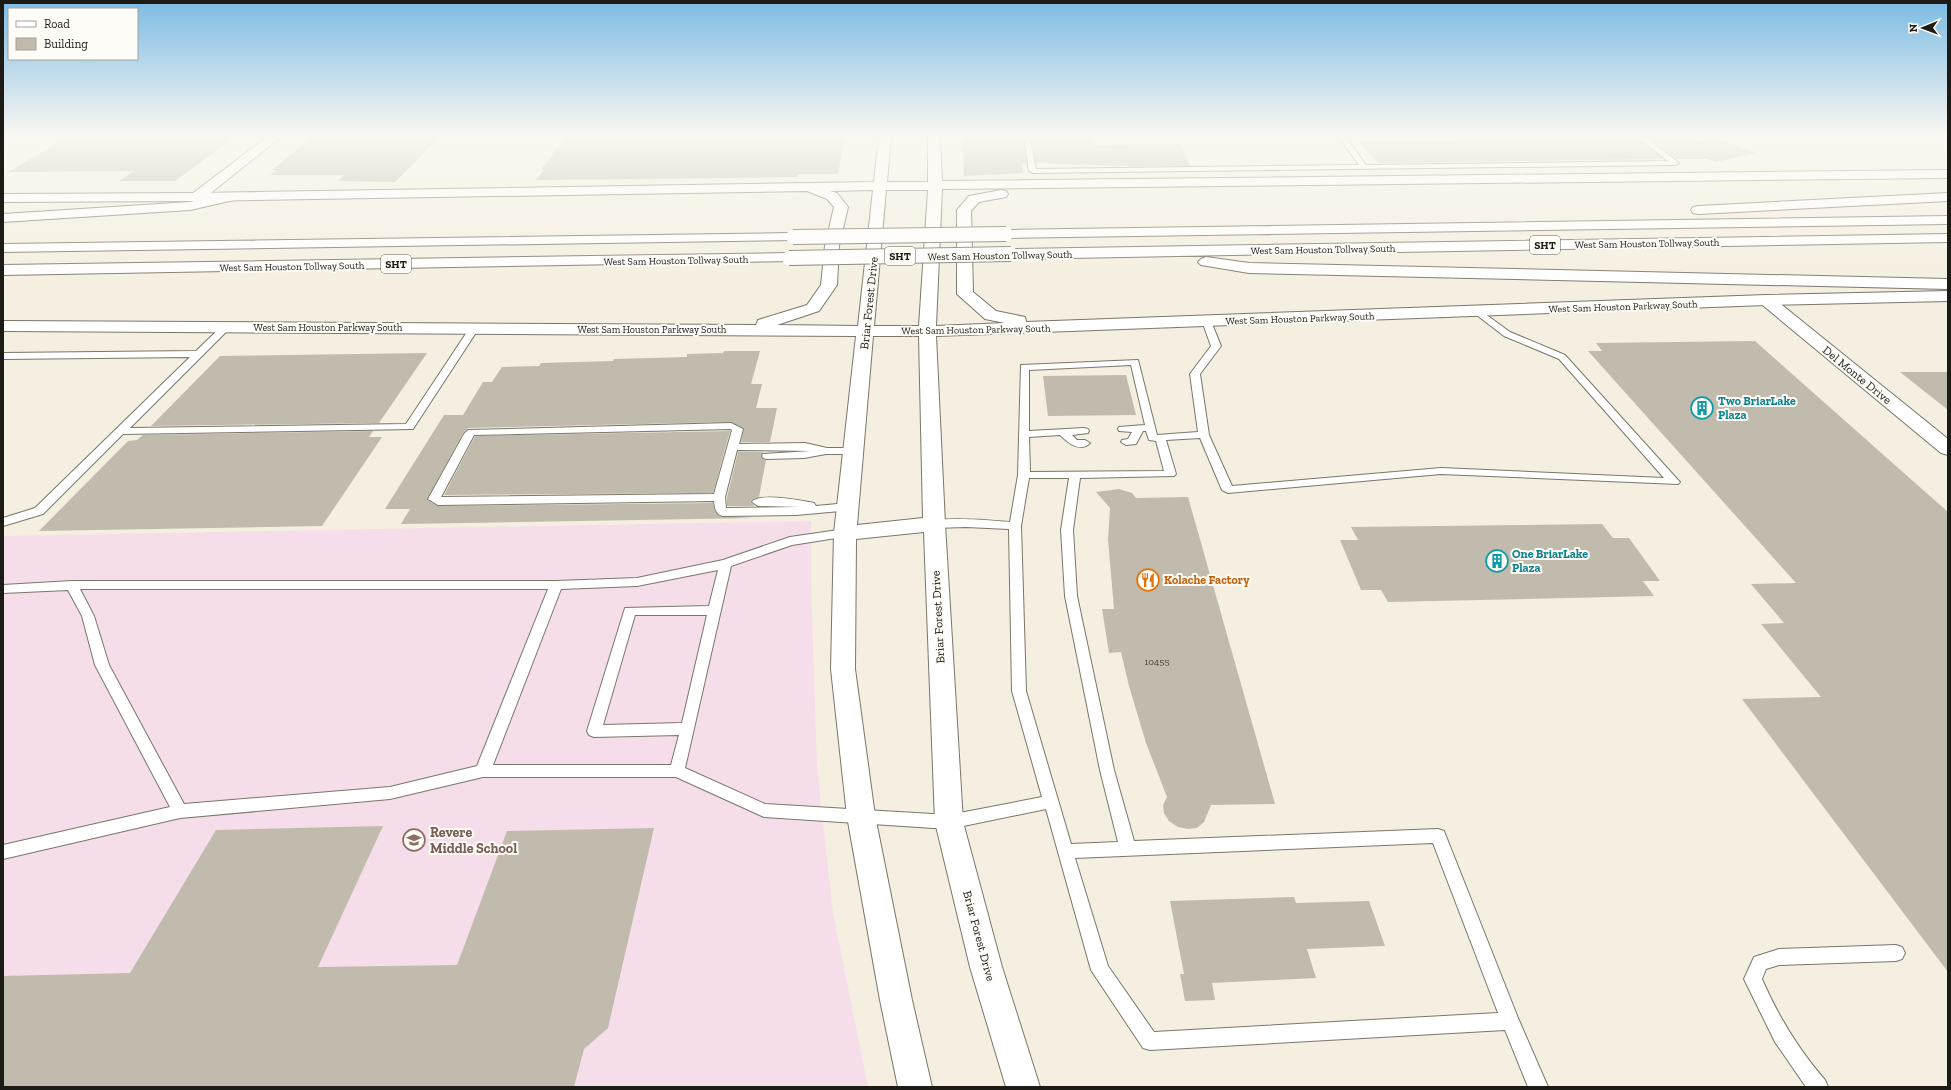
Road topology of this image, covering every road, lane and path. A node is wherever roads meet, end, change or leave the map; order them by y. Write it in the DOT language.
graph roads {
  1 [pos="211,187"];
  2 [pos="806,187"];
  3 [pos="880,187"];
  4 [pos="935,187"];
  5 [pos="950,187"];
  6 [pos="1043,187"];
  7 [pos="198,197"];
  8 [pos="229,197"];
  9 [pos="1948,197"];
  10 [pos="3,198"];
  11 [pos="3,218"];
  12 [pos="1948,220"];
  13 [pos="1528,227"];
  14 [pos="1948,238"];
  15 [pos="3,248"];
  16 [pos="1142,253"];
  17 [pos="3,270"];
  18 [pos="1948,284"];
  19 [pos="1948,296"];
  20 [pos="1766,300"];
  21 [pos="1478,311"];
  22 [pos="1207,322"];
  23 [pos="3,326"];
  24 [pos="226,327"];
  25 [pos="474,328"];
  26 [pos="1048,328"];
  27 [pos="750,329"];
  28 [pos="927,331"];
  29 [pos="866,332"];
  30 [pos="198,354"];
  31 [pos="3,356"];
  32 [pos="1123,429"];
  33 [pos="121,431"];
  34 [pos="1084,431"];
  35 [pos="1150,431"];
  36 [pos="1063,432"];
  37 [pos="1024,434"];
  38 [pos="1204,435"];
  39 [pos="1126,442"];
  40 [pos="1085,443"];
  41 [pos="733,447"];
  42 [pos="1948,449"];
  43 [pos="827,451"];
  44 [pos="854,451"];
  45 [pos="767,456"];
  46 [pos="1075,475"];
  47 [pos="1024,476"];
  48 [pos="719,497"];
  49 [pos="758,502"];
  50 [pos="848,507"];
  51 [pos="819,508"];
  52 [pos="3,522"];
  53 [pos="934,524"];
  54 [pos="1015,526"];
  55 [pos="845,533"];
  56 [pos="725,564"];
  57 [pos="72,585"];
  58 [pos="556,585"];
  59 [pos="3,589"];
  60 [pos="715,610"];
  61 [pos="688,729"];
  62 [pos="483,771"];
  63 [pos="677,771"];
  64 [pos="1051,802"];
  65 [pos="180,811"];
  66 [pos="861,816"];
  67 [pos="949,822"];
  68 [pos="1128,848"];
  69 [pos="1065,850"];
  70 [pos="3,852"];
  71 [pos="1896,952"];
  72 [pos="1510,1021"];
  73 [pos="915,1087"];
  74 [pos="1023,1087"];
  75 [pos="1538,1087"];
  76 [pos="1818,1087"];
  1 -- 7 [label="main road"];
  2 -- 3 [label="main road"];
  2 -- 8 [label="main road"];
  2 -- 27 [label="main road"];
  3 -- 4 [label="main road"];
  3 -- 29 [label="main road, Briar Forest Drive"];
  4 -- 5 [label="main road"];
  4 -- 28 [label="main road, Briar Forest Drive"];
  6 -- 26 [label="main road"];
  7 -- 8 [label="main road"];
  7 -- 10 [label="main road"];
  8 -- 11 [label="main road"];
  9 -- 13 [label="main road"];
  12 -- 13 [label="main road, West Sam Houston Tollway South / SHT"];
  13 -- 15 [label="main road, West Sam Houston Tollway South / SHT, bridge"];
  14 -- 16 [label="main road, West Sam Houston Tollway South / SHT"];
  16 -- 17 [label="main road, West Sam Houston Tollway South / SHT, bridge"];
  16 -- 18 [label="main road"];
  19 -- 20 [label="main road, West Sam Houston Parkway South"];
  20 -- 21 [label="main road, West Sam Houston Parkway South"];
  20 -- 42 [label="main road, Del Monte Drive"];
  21 -- 22 [label="main road, West Sam Houston Parkway South"];
  21 -- 38 [label="lane"];
  22 -- 26 [label="main road, West Sam Houston Parkway South"];
  22 -- 38 [label="lane"];
  23 -- 24 [label="main road, West Sam Houston Parkway South"];
  24 -- 25 [label="main road, West Sam Houston Parkway South"];
  24 -- 30 [label="lane"];
  25 -- 27 [label="main road, West Sam Houston Parkway South"];
  25 -- 33 [label="lane"];
  26 -- 28 [label="main road, West Sam Houston Parkway South"];
  27 -- 29 [label="main road, West Sam Houston Parkway South"];
  28 -- 29 [label="main road, West Sam Houston Parkway South"];
  28 -- 53 [label="main road, Briar Forest Drive"];
  29 -- 44 [label="main road, Briar Forest Drive"];
  30 -- 31 [label="lane"];
  30 -- 33 [label="lane"];
  32 -- 35 [label="lane"];
  33 -- 52 [label="lane"];
  34 -- 36 [label="lane"];
  35 -- 37 [label="lane"];
  35 -- 38 [label="lane"];
  35 -- 39 [label="lane"];
  35 -- 46 [label="lane"];
  36 -- 37 [label="lane"];
  36 -- 40 [label="lane"];
  37 -- 47 [label="lane"];
  41 -- 43 [label="lane"];
  41 -- 48 [label="lane"];
  41 -- 48 [label="lane"];
  43 -- 44 [label="lane"];
  43 -- 45 [label="lane"];
  44 -- 50 [label="main road, Briar Forest Drive"];
  46 -- 47 [label="lane"];
  46 -- 68 [label="lane"];
  47 -- 54 [label="lane"];
  48 -- 51 [label="lane"];
  49 -- 51 [label="lane"];
  50 -- 51 [label="lane"];
  50 -- 55 [label="main road, Briar Forest Drive"];
  53 -- 54 [label="lane"];
  53 -- 55 [label="main road"];
  53 -- 67 [label="main road, Briar Forest Drive"];
  54 -- 64 [label="lane"];
  55 -- 56 [label="lane"];
  55 -- 66 [label="main road, Briar Forest Drive"];
  56 -- 58 [label="lane"];
  56 -- 60 [label="lane"];
  57 -- 58 [label="lane"];
  57 -- 59 [label="lane"];
  57 -- 65 [label="lane"];
  58 -- 62 [label="lane"];
  60 -- 61 [label="lane"];
  60 -- 61 [label="lane"];
  61 -- 63 [label="lane"];
  62 -- 63 [label="lane"];
  62 -- 65 [label="lane"];
  63 -- 66 [label="lane"];
  64 -- 67 [label="lane"];
  64 -- 69 [label="lane"];
  65 -- 70 [label="lane"];
  66 -- 67 [label="lane"];
  66 -- 73 [label="main road, Briar Forest Drive"];
  67 -- 74 [label="main road, Briar Forest Drive"];
  68 -- 69 [label="lane"];
  68 -- 72 [label="lane"];
  69 -- 72 [label="lane"];
  71 -- 76 [label="lane"];
  72 -- 75 [label="lane"];
}
